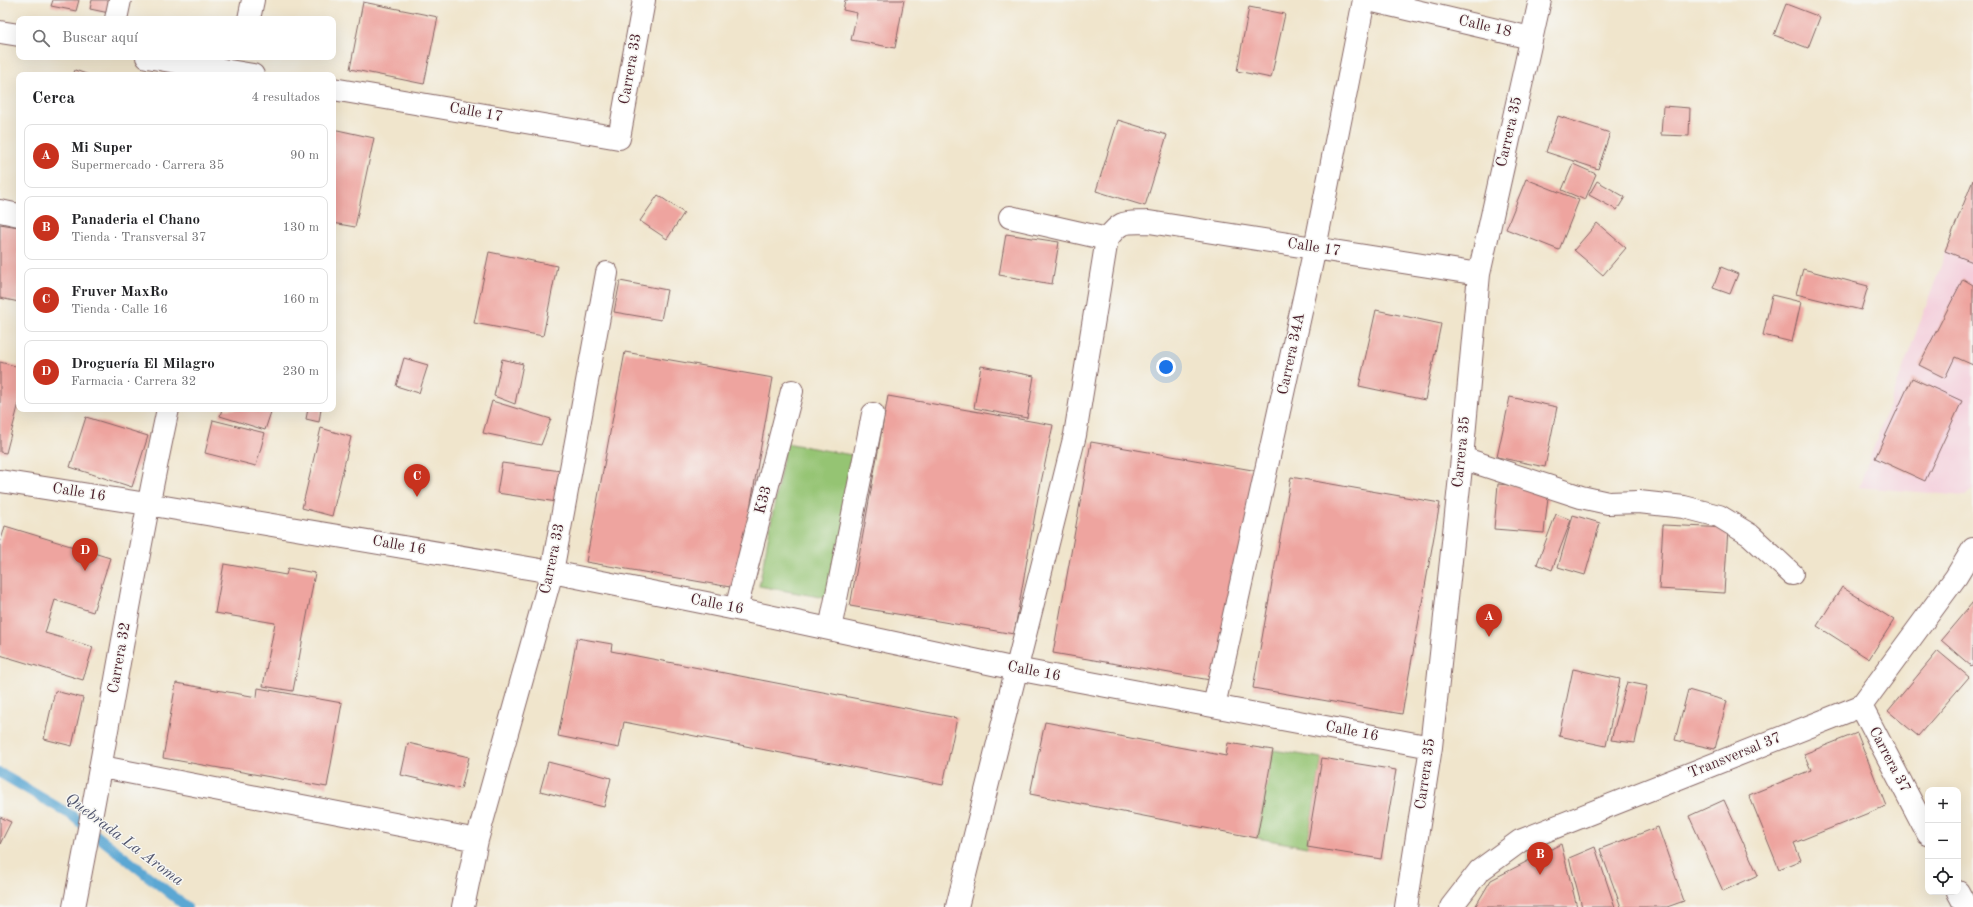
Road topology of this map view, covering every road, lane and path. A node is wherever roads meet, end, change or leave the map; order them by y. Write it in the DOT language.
graph roads {
  1 [pos="120,0"];
  2 [pos="253,0"];
  3 [pos="644,0"];
  4 [pos="1364,0"];
  5 [pos="1369,0"];
  6 [pos="1540,0"];
  7 [pos="117,16"];
  8 [pos="250,16"];
  9 [pos="0,32"];
  10 [pos="16,35"];
  11 [pos="1532,38"];
  12 [pos="169,60"];
  13 [pos="243,70"];
  14 [pos="336,90"];
  15 [pos="619,138"];
  16 [pos="0,211"];
  17 [pos="16,214"];
  18 [pos="1010,218"];
  19 [pos="1107,239"];
  20 [pos="1315,248"];
  21 [pos="608,273"];
  22 [pos="1479,274"];
  23 [pos="792,391"];
  24 [pos="167,412"];
  25 [pos="873,414"];
  26 [pos="1462,458"];
  27 [pos="0,482"];
  28 [pos="147,504"];
  29 [pos="1973,549"];
  30 [pos="552,572"];
  31 [pos="1792,574"];
  32 [pos="736,609"];
  33 [pos="830,629"];
  34 [pos="1016,669"];
  35 [pos="1214,706"];
  36 [pos="1861,706"];
  37 [pos="1431,747"];
  38 [pos="102,766"];
  39 [pos="1925,828"];
  40 [pos="477,840"];
  41 [pos="1960,895"];
  42 [pos="74,907"];
  43 [pos="463,907"];
  44 [pos="957,907"];
  45 [pos="1406,907"];
  46 [pos="1451,907"];
  47 [pos="1966,907"];
  1 -- 7 [label="street"];
  2 -- 8 [label="street"];
  3 -- 15 [label="street, Carrera 33"];
  4 -- 20 [label="street, Carrera 34A"];
  5 -- 11 [label="street, Calle 18"];
  6 -- 11 [label="street, Carrera 35"];
  9 -- 10 [label="street"];
  11 -- 22 [label="street, Carrera 35"];
  12 -- 13 [label="street"];
  14 -- 15 [label="street, Calle 17"];
  16 -- 17 [label="street"];
  18 -- 19 [label="street"];
  19 -- 20 [label="street, Calle 17"];
  19 -- 34 [label="street"];
  20 -- 22 [label="street, Calle 17"];
  20 -- 35 [label="street, Carrera 34A"];
  21 -- 30 [label="street, Carrera 33"];
  22 -- 26 [label="street, Carrera 35"];
  23 -- 32 [label="street, K33"];
  24 -- 28 [label="street, Carrera 32"];
  25 -- 33 [label="street"];
  26 -- 31 [label="street"];
  26 -- 37 [label="street, Carrera 35"];
  27 -- 28 [label="street, Calle 16"];
  28 -- 30 [label="street, Calle 16"];
  28 -- 38 [label="street, Carrera 32"];
  29 -- 36 [label="street"];
  30 -- 32 [label="street, Calle 16"];
  30 -- 40 [label="street, Carrera 33"];
  32 -- 33 [label="street, Calle 16"];
  33 -- 34 [label="street, Calle 16"];
  34 -- 35 [label="street, Calle 16"];
  34 -- 44 [label="street"];
  35 -- 37 [label="street, Calle 16"];
  36 -- 39 [label="street, Carrera 37"];
  36 -- 46 [label="street, Transversal 37"];
  37 -- 45 [label="street, Carrera 35"];
  38 -- 40 [label="street"];
  38 -- 42 [label="street, Carrera 32"];
  40 -- 43 [label="street, Carrera 33"];
  41 -- 47 [label="street"];
}
